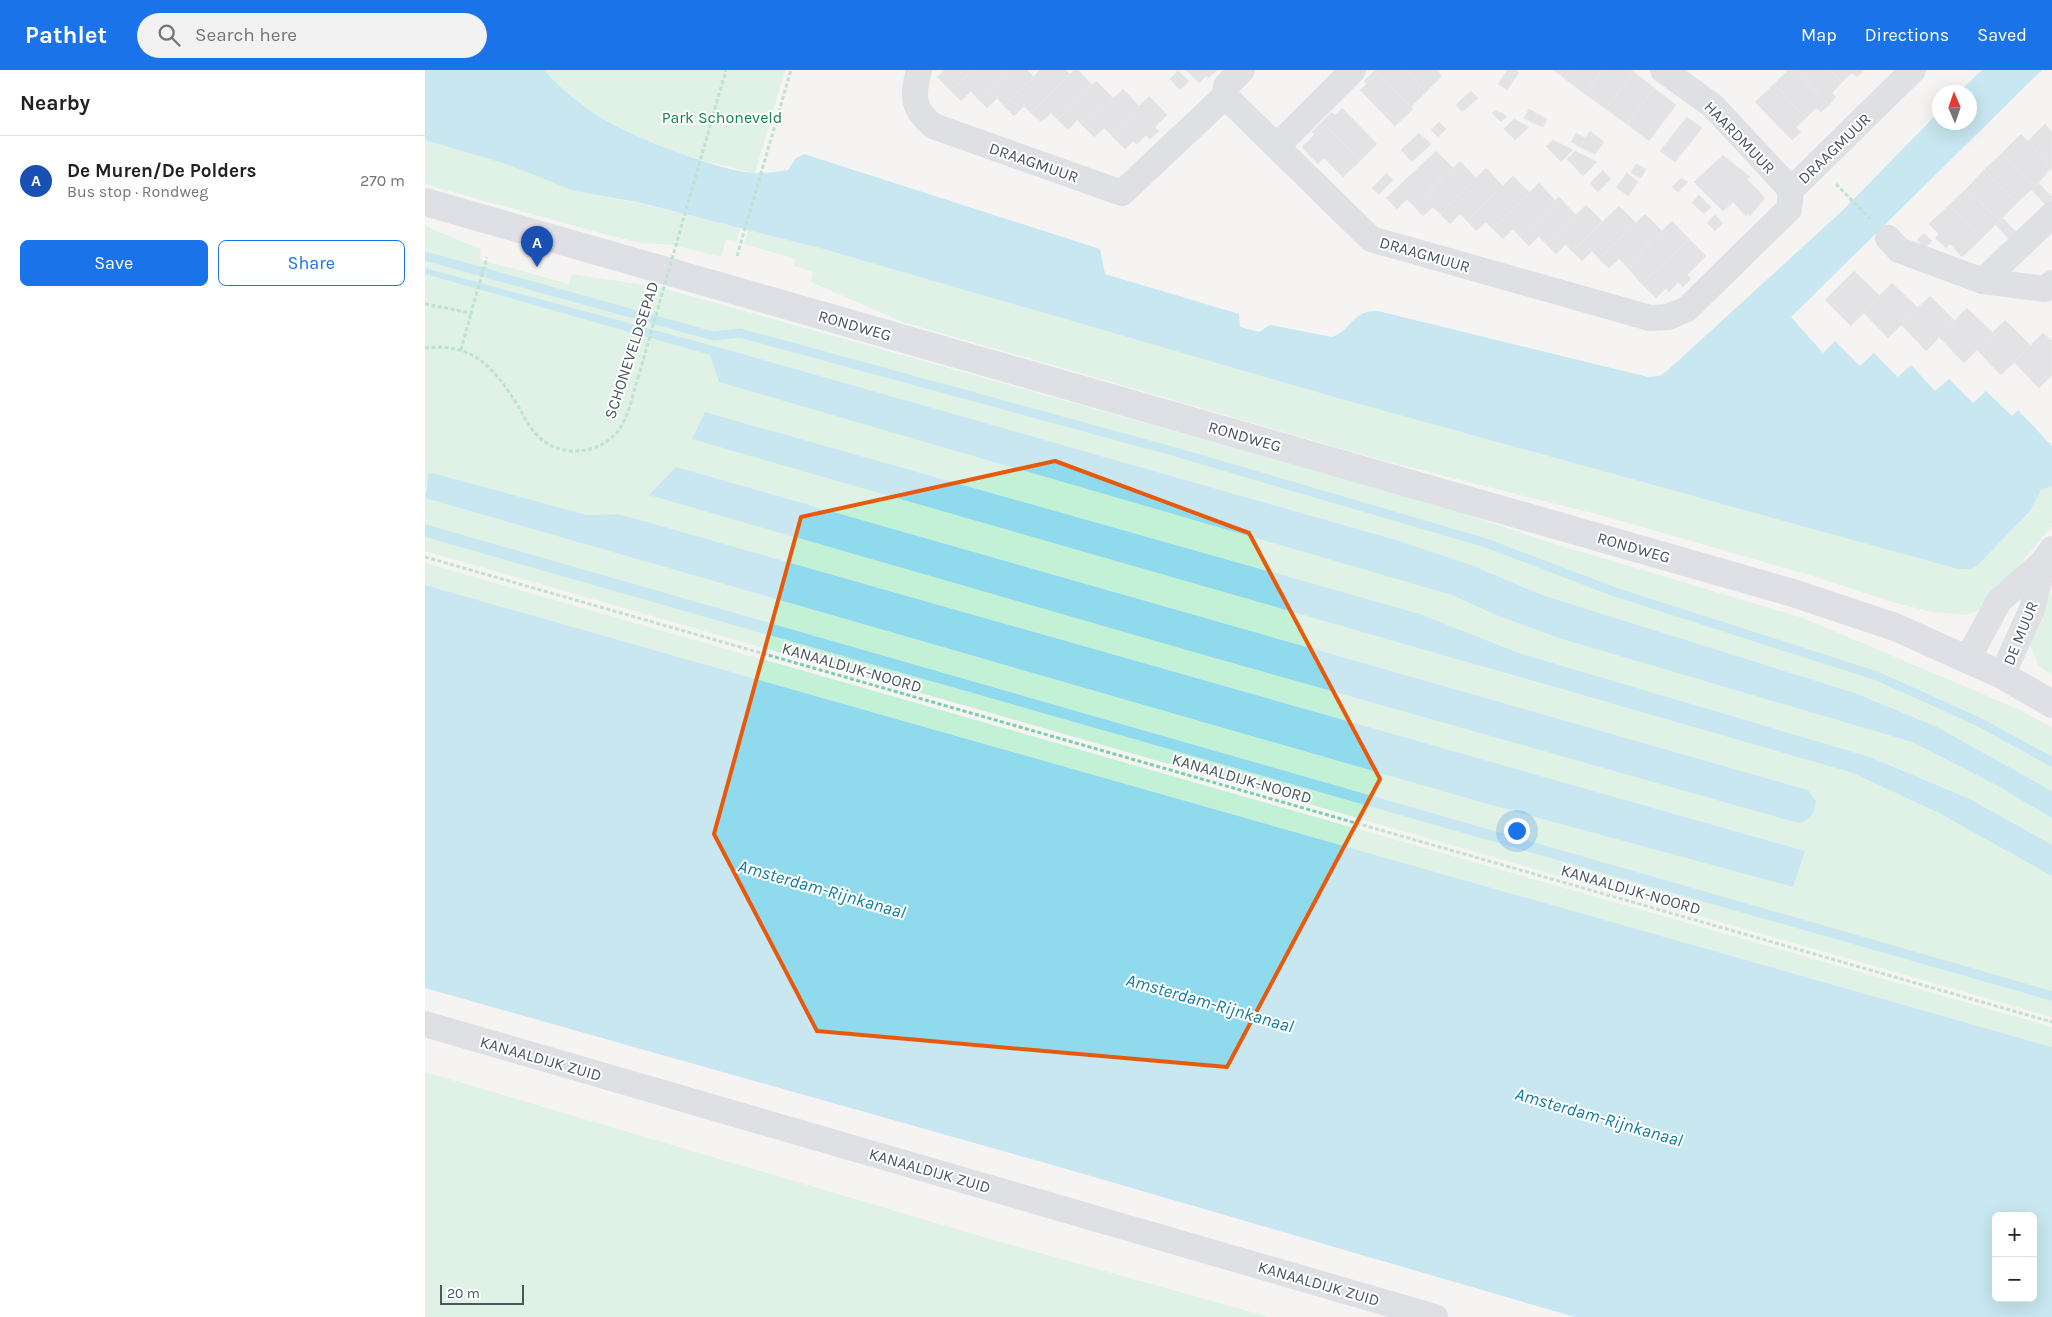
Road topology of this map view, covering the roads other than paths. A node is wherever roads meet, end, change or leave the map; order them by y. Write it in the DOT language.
graph roads {
  1 [pos="919,70"];
  2 [pos="1242,70"];
  3 [pos="1353,70"];
  4 [pos="1663,70"];
  5 [pos="1913,70"];
  6 [pos="1225,96"];
  7 [pos="1277,146"];
  8 [pos="1791,190"];
  9 [pos="425,202"];
  10 [pos="2052,215"];
  11 [pos="1888,238"];
  12 [pos="1983,281"];
  13 [pos="2052,283"];
  14 [pos="2048,555"];
  15 [pos="1967,660"];
  16 [pos="2002,675"];
  17 [pos="2052,704"];
  18 [pos="425,1024"];
  19 [pos="1435,1317"];
  1 -- 6 [label="street, DRAAGMUUR"];
  2 -- 6 [label="street"];
  3 -- 7 [label="street"];
  4 -- 8 [label="street, HAARDMUUR"];
  5 -- 8 [label="street, DRAAGMUUR"];
  6 -- 7 [label="street, DRAAGMUUR"];
  7 -- 8 [label="street, DRAAGMUUR"];
  9 -- 15 [label="main road, RONDWEG"];
  10 -- 12 [label="street"];
  11 -- 12 [label="street"];
  12 -- 13 [label="street"];
  14 -- 15 [label="street, DE MUUR"];
  14 -- 16 [label="street, DE MUUR"];
  15 -- 16 [label="main road, RONDWEG"];
  16 -- 17 [label="main road, RONDWEG"];
  18 -- 19 [label="street, KANAALDIJK ZUID"];
}
